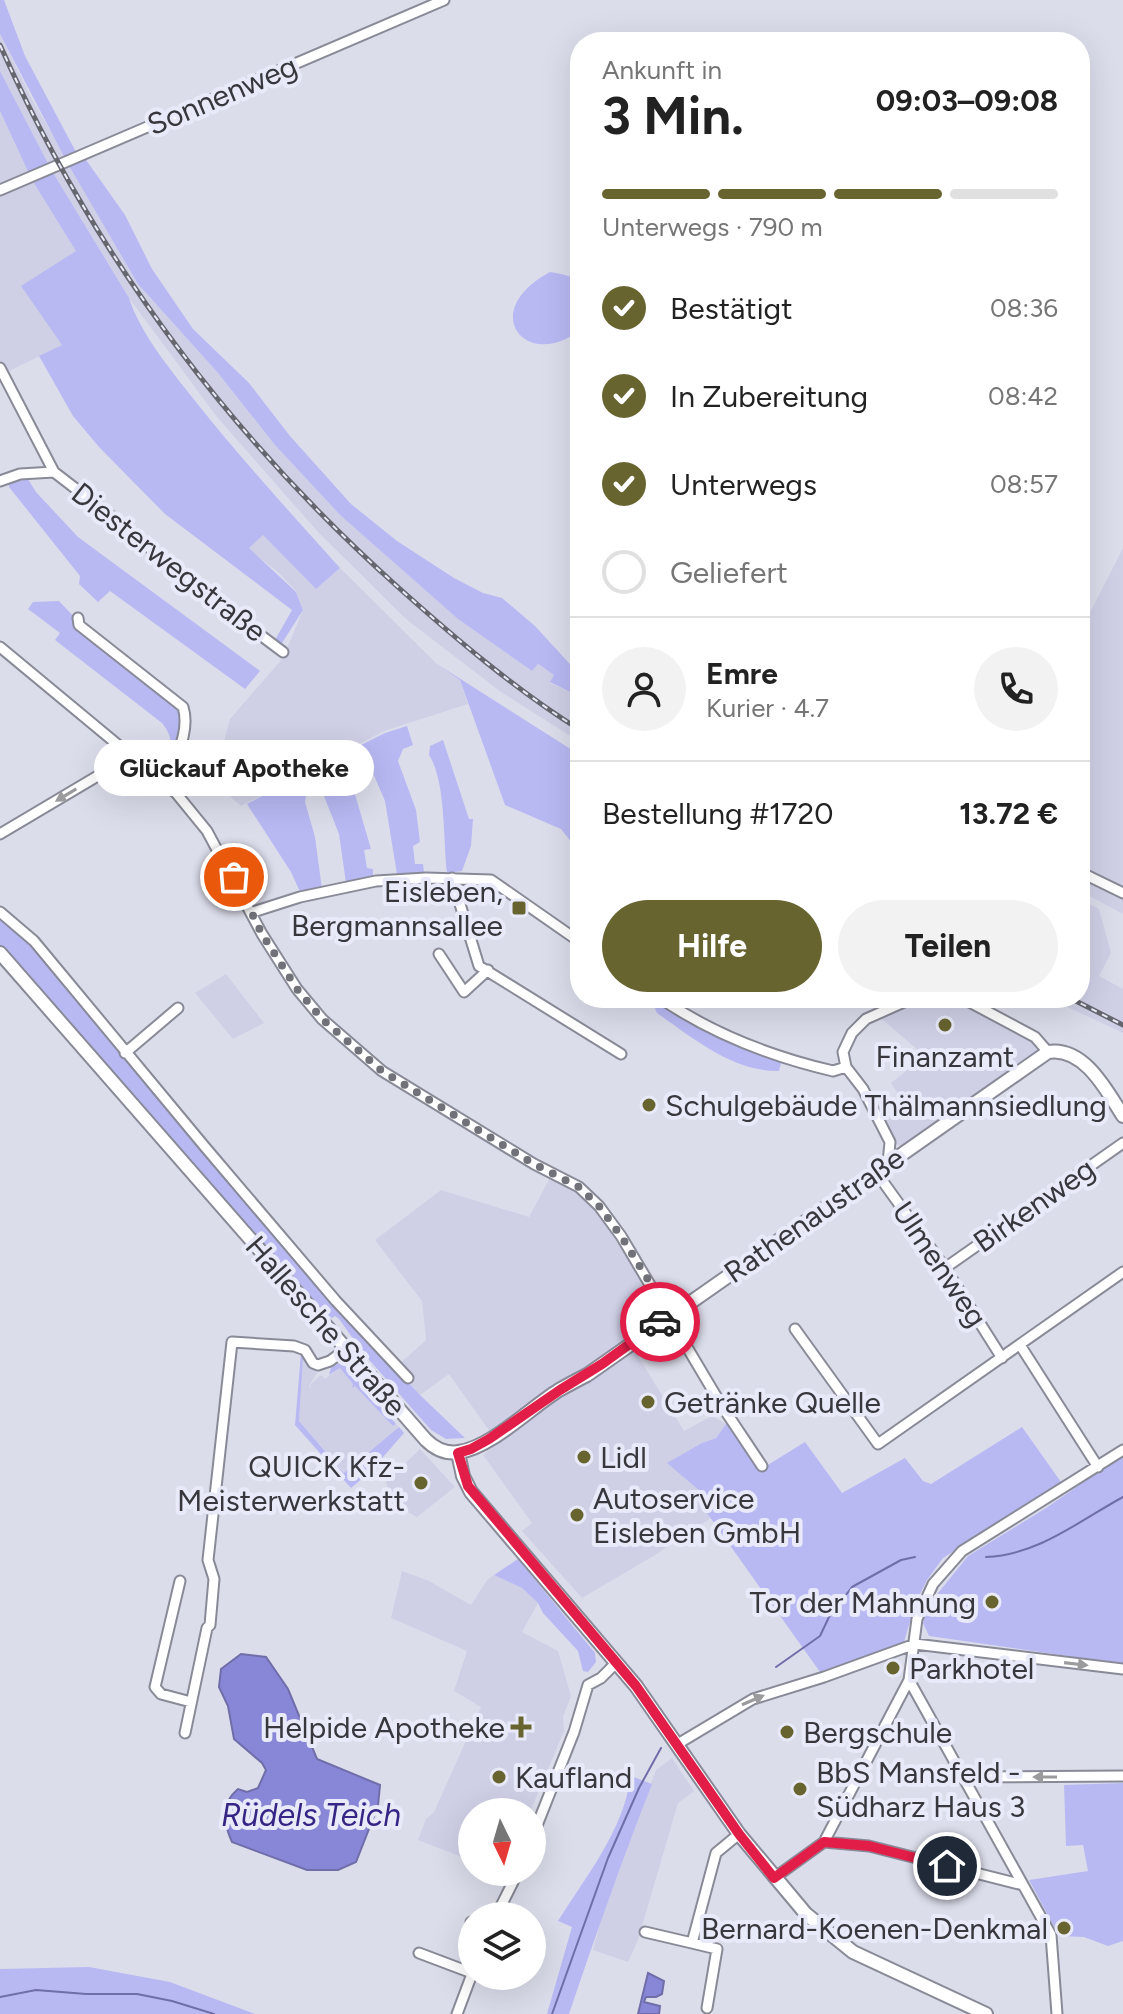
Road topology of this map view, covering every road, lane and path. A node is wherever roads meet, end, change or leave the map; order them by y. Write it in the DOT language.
graph roads {
  1 [pos="444,0"];
  2 [pos="0,190"];
  3 [pos="0,368"];
  4 [pos="54,472"];
  5 [pos="0,481"];
  6 [pos="78,618"];
  7 [pos="0,647"];
  8 [pos="283,652"];
  9 [pos="133,755"];
  10 [pos="166,784"];
  11 [pos="0,834"];
  12 [pos="1090,877"];
  13 [pos="452,878"];
  14 [pos="1123,893"];
  15 [pos="0,912"];
  16 [pos="253,912"];
  17 [pos="570,935"];
  18 [pos="0,953"];
  19 [pos="439,954"];
  20 [pos="488,970"];
  21 [pos="178,1008"];
  22 [pos="679,1008"];
  23 [pos="891,1008"];
  24 [pos="981,1008"];
  25 [pos="1048,1052"];
  26 [pos="125,1053"];
  27 [pos="621,1054"];
  28 [pos="846,1067"];
  29 [pos="1123,1116"];
  30 [pos="890,1142"];
  31 [pos="1123,1143"];
  32 [pos="909,1149"];
  33 [pos="888,1163"];
  34 [pos="876,1172"];
  35 [pos="945,1268"];
  36 [pos="1123,1272"];
  37 [pos="670,1315"];
  38 [pos="795,1329"];
  39 [pos="1020,1345"];
  40 [pos="346,1349"];
  41 [pos="1002,1358"];
  42 [pos="408,1378"];
  43 [pos="1123,1450"];
  44 [pos="458,1453"];
  45 [pos="762,1466"];
  46 [pos="1098,1467"];
  47 [pos="180,1581"];
  48 [pos="915,1644"];
  49 [pos="616,1663"];
  50 [pos="1123,1669"];
  51 [pos="909,1680"];
  52 [pos="191,1702"];
  53 [pos="185,1733"];
  54 [pos="681,1742"];
  55 [pos="1123,1776"];
  56 [pos="963,1777"];
  57 [pos="546,1803"];
  58 [pos="739,1834"];
  59 [pos="824,1842"];
  60 [pos="774,1878"];
  61 [pos="1023,1885"];
  62 [pos="645,1932"];
  63 [pos="692,1943"];
  64 [pos="419,1953"];
  65 [pos="458,1968"];
  66 [pos="466,1990"];
  67 [pos="707,2008"];
  68 [pos="457,2014"];
  69 [pos="986,2014"];
  70 [pos="1057,2014"];
  1 -- 2 [label="street, Sonnenweg"];
  3 -- 4 [label="street, Diesterwegstraße"];
  4 -- 5 [label="street, Diesterwegstraße"];
  4 -- 8 [label="street, Diesterwegstraße"];
  6 -- 10 [label="street"];
  7 -- 9 [label="street"];
  9 -- 10 [label="street"];
  9 -- 11 [label="street, one-way"];
  10 -- 16 [label="street"];
  12 -- 14 [label="street"];
  13 -- 16 [label="street"];
  13 -- 17 [label="street"];
  13 -- 20 [label="street"];
  15 -- 26 [label="street, Hallesche Straße"];
  16 -- 37 [label="street"];
  18 -- 40 [label="main road, Hallesche Straße"];
  19 -- 20 [label="street"];
  20 -- 27 [label="street"];
  21 -- 26 [label="street"];
  22 -- 28 [label="street"];
  23 -- 28 [label="street"];
  24 -- 25 [label="street"];
  25 -- 29 [label="main road"];
  25 -- 32 [label="main road, Rathenaustraße"];
  26 -- 42 [label="street, Hallesche Straße"];
  28 -- 30 [label="street"];
  30 -- 32 [label="street"];
  30 -- 33 [label="street"];
  31 -- 35 [label="street, Birkenweg"];
  32 -- 33 [label="main road, Rathenaustraße"];
  33 -- 34 [label="main road, Rathenaustraße"];
  34 -- 35 [label="street, Ulmenweg"];
  34 -- 37 [label="main road, Rathenaustraße"];
  35 -- 41 [label="street, Ulmenweg"];
  36 -- 39 [label="street"];
  37 -- 44 [label="main road, Rathenaustraße"];
  37 -- 45 [label="street"];
  38 -- 41 [label="street"];
  39 -- 41 [label="street"];
  39 -- 46 [label="street"];
  40 -- 44 [label="main road, Hallesche Straße"];
  40 -- 52 [label="street"];
  43 -- 46 [label="street"];
  44 -- 49 [label="main road"];
  46 -- 48 [label="street"];
  47 -- 52 [label="street"];
  48 -- 50 [label="street, one-way"];
  48 -- 51 [label="street"];
  54 -- 48 [label="street, one-way"];
  49 -- 54 [label="main road"];
  49 -- 57 [label="street"];
  51 -- 56 [label="street"];
  51 -- 59 [label="street"];
  52 -- 53 [label="street"];
  54 -- 58 [label="main road"];
  55 -- 56 [label="street, one-way"];
  56 -- 61 [label="street"];
  58 -- 60 [label="main road"];
  58 -- 63 [label="street"];
  59 -- 60 [label="street"];
  59 -- 61 [label="street"];
  60 -- 69 [label="main road"];
  61 -- 70 [label="street"];
  62 -- 63 [label="street"];
  63 -- 67 [label="street"];
  64 -- 65 [label="street"];
  66 -- 68 [label="street"];
}
